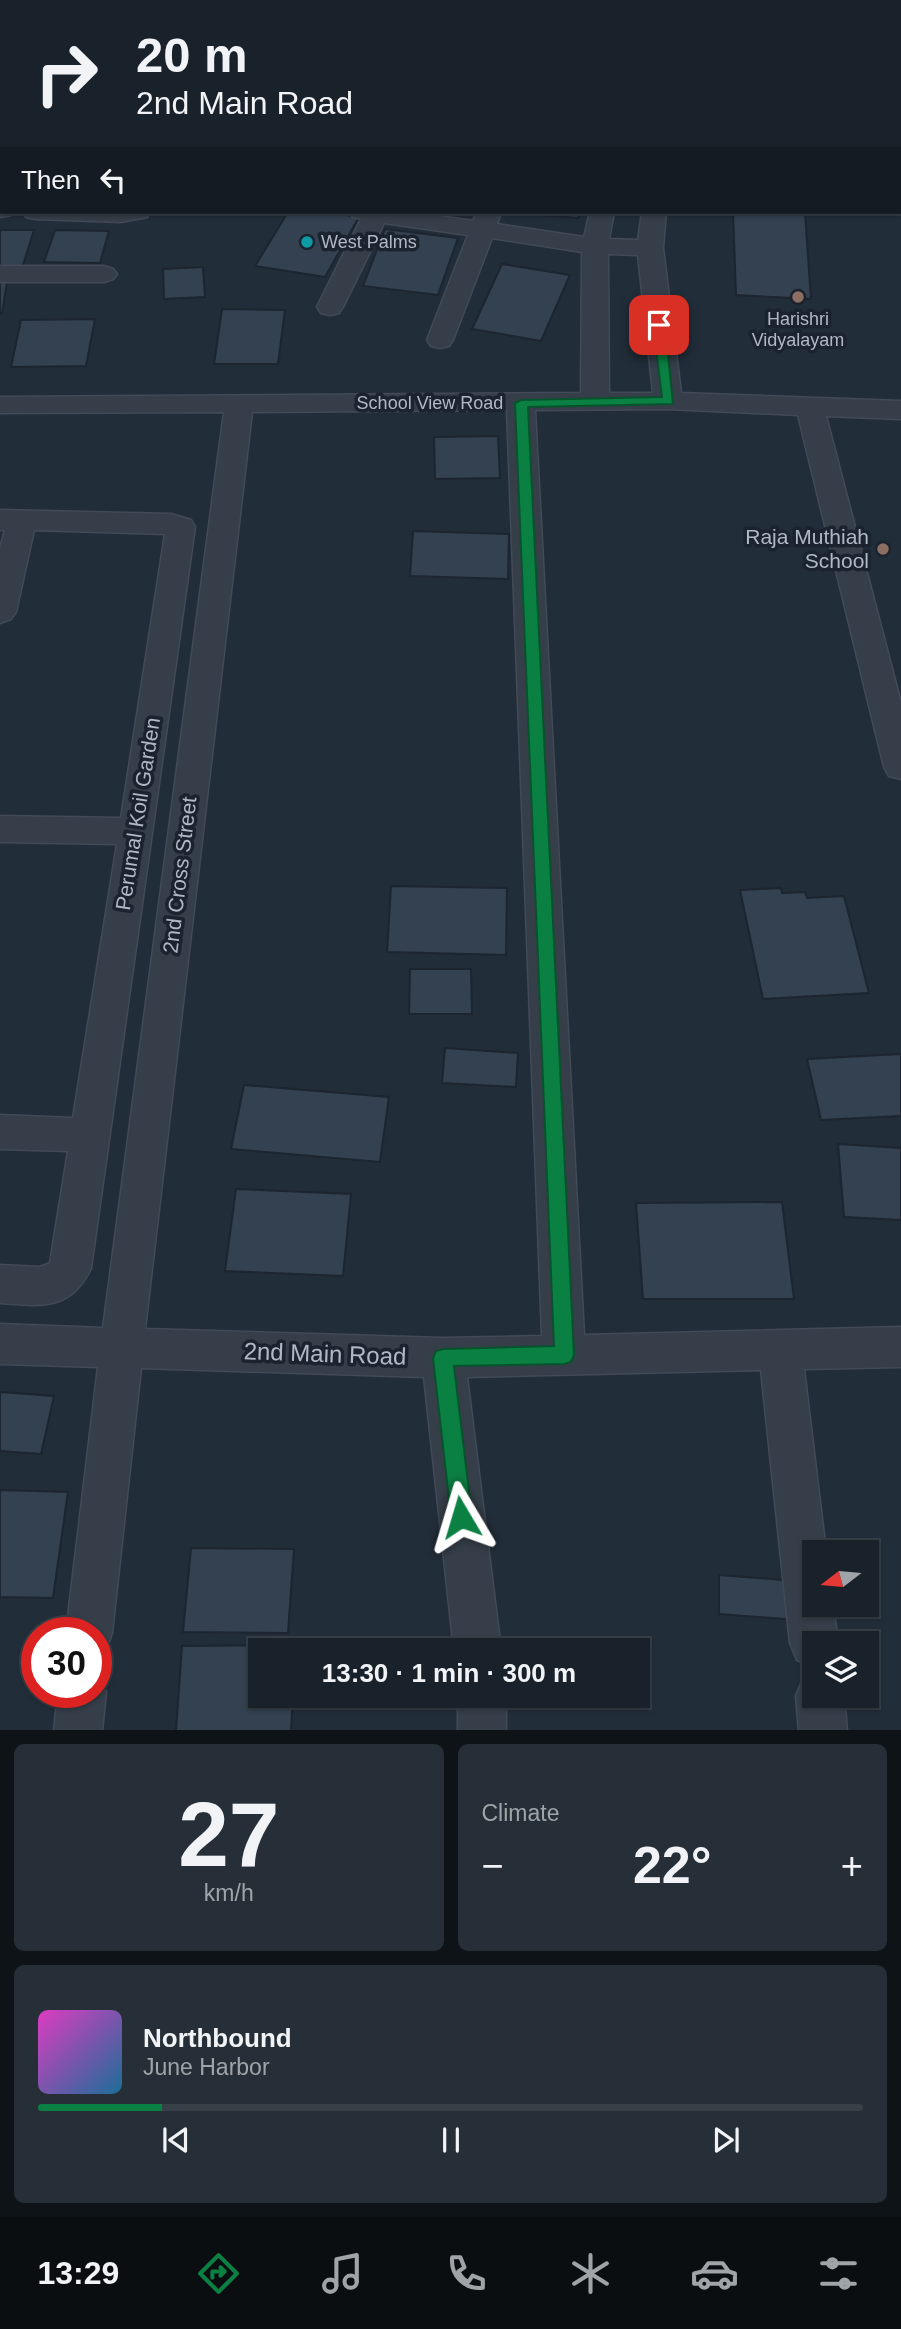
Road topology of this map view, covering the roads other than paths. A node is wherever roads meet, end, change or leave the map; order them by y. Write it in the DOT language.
graph roads {
  1 [pos="97,214"];
  2 [pos="131,214"];
  3 [pos="371,214"];
  4 [pos="397,214"];
  5 [pos="602,214"];
  6 [pos="654,214"];
  7 [pos="486,221"];
  8 [pos="595,246"];
  9 [pos="650,248"];
  10 [pos="0,274"];
  11 [pos="104,274"];
  12 [pos="330,307"];
  13 [pos="440,340"];
  14 [pos="668,401"];
  15 [pos="239,402"];
  16 [pos="594,402"];
  17 [pos="521,403"];
  18 [pos="0,405"];
  19 [pos="810,406"];
  20 [pos="901,410"];
  21 [pos="11,520"];
  22 [pos="0,612"];
  23 [pos="901,767"];
  24 [pos="0,830"];
  25 [pos="135,831"];
  26 [pos="0,1132"];
  27 [pos="88,1135"];
  28 [pos="0,1284"];
  29 [pos="0,1344"];
  30 [pos="122,1347"];
  31 [pos="780,1348"];
  32 [pos="901,1348"];
  33 [pos="564,1355"];
  34 [pos="443,1358"];
  35 [pos="91,1617"];
  36 [pos="813,1631"];
  37 [pos="476,1638"];
  38 [pos="80,1708"];
  39 [pos="482,1708"];
  40 [pos="821,1708"];
  41 [pos="78,1730"];
  42 [pos="482,1730"];
  43 [pos="823,1730"];
  1 -- 2 [label="street"];
  3 -- 12 [label="street"];
  4 -- 7 [label="street"];
  5 -- 8 [label="street"];
  6 -- 9 [label="street"];
  7 -- 8 [label="street"];
  7 -- 13 [label="street"];
  8 -- 9 [label="street"];
  8 -- 16 [label="street"];
  9 -- 14 [label="street"];
  10 -- 11 [label="street"];
  14 -- 16 [label="street, School View Road"];
  14 -- 19 [label="street, School View Road"];
  15 -- 17 [label="street, School View Road"];
  15 -- 18 [label="street, School View Road"];
  15 -- 30 [label="street, 2nd Cross Street"];
  16 -- 17 [label="street, School View Road"];
  17 -- 33 [label="street"];
  19 -- 20 [label="street, School View Road"];
  19 -- 23 [label="street"];
  21 -- 22 [label="street"];
  21 -- 25 [label="street, Perumal Koil Garden"];
  24 -- 25 [label="street"];
  25 -- 27 [label="street, Perumal Koil Garden"];
  26 -- 27 [label="street"];
  27 -- 28 [label="street, Perumal Koil Garden"];
  29 -- 30 [label="street, 2nd Main Road"];
  30 -- 34 [label="street, 2nd Main Road"];
  30 -- 35 [label="street, 2nd Cross Street"];
  31 -- 32 [label="street, 2nd Main Road"];
  31 -- 33 [label="street, 2nd Main Road"];
  31 -- 36 [label="street"];
  33 -- 34 [label="street, 2nd Main Road"];
  34 -- 37 [label="street"];
  38 -- 41 [label="street"];
  39 -- 42 [label="street"];
  40 -- 43 [label="street"];
}
